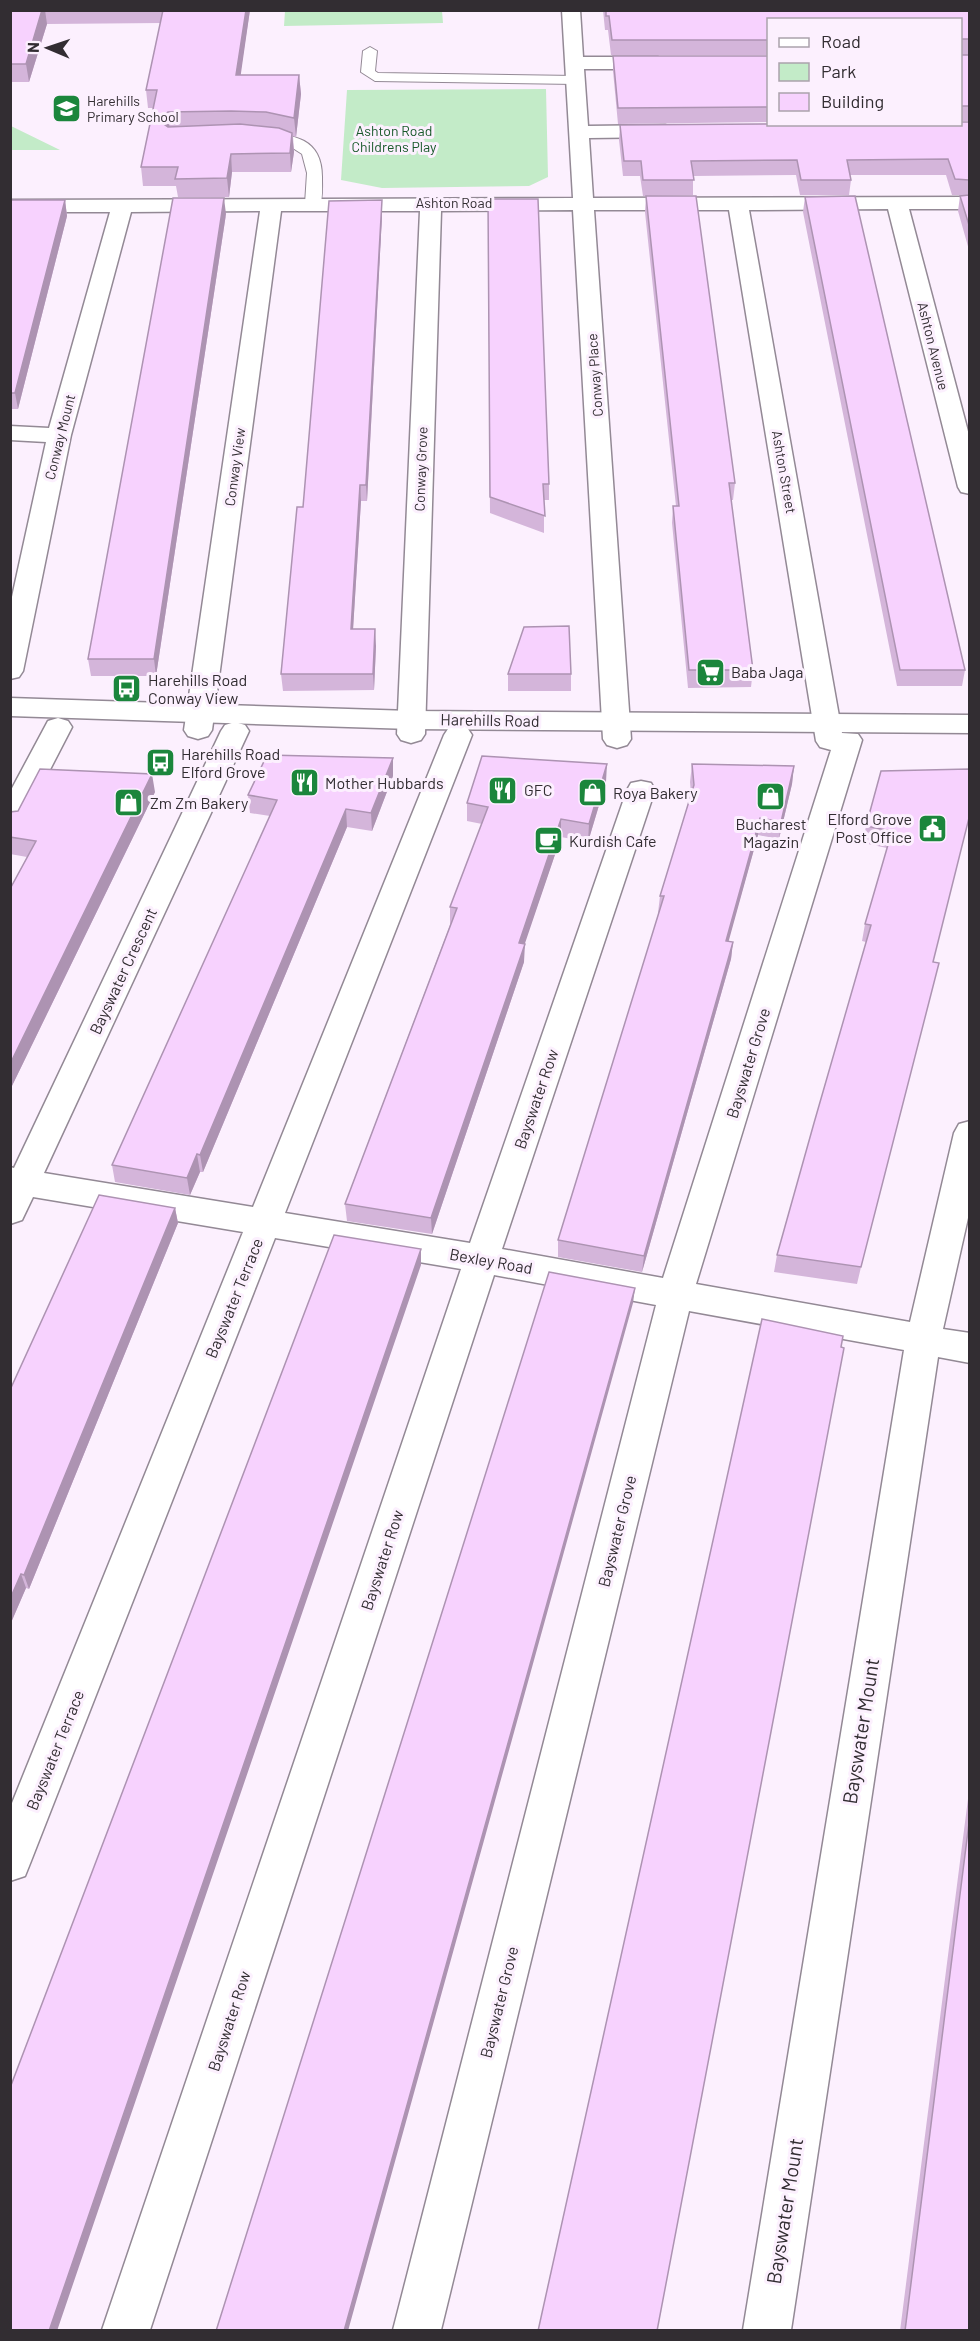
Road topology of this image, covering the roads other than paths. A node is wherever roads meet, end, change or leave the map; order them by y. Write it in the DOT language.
graph roads {
  1 [pos="571,10"];
  2 [pos="370,51"];
  3 [pos="678,63"];
  4 [pos="576,71"];
  5 [pos="686,131"];
  6 [pos="580,132"];
  7 [pos="240,138"];
  8 [pos="431,203"];
  9 [pos="584,203"];
  10 [pos="969,203"];
  11 [pos="313,204"];
  12 [pos="738,204"];
  13 [pos="897,204"];
  14 [pos="271,205"];
  15 [pos="10,206"];
  16 [pos="122,206"];
  17 [pos="10,433"];
  18 [pos="59,435"];
  19 [pos="969,487"];
  20 [pos="10,671"];
  21 [pos="10,707"];
  22 [pos="199,722"];
  23 [pos="969,724"];
  24 [pos="10,725"];
  25 [pos="58,727"];
  26 [pos="411,727"];
  27 [pos="617,730"];
  28 [pos="235,731"];
  29 [pos="458,735"];
  30 [pos="835,735"];
  31 [pos="969,740"];
  32 [pos="641,790"];
  33 [pos="10,820"];
  34 [pos="969,1133"];
  35 [pos="15,1191"];
  36 [pos="263,1223"];
  37 [pos="482,1259"];
  38 [pos="676,1293"];
  39 [pos="923,1341"];
  40 [pos="969,1348"];
  41 [pos="10,1861"];
  42 [pos="126,2331"];
  43 [pos="417,2331"];
  44 [pos="767,2331"];
  1 -- 4 [label="street, Conway Place"];
  2 -- 4 [label="lane"];
  3 -- 4 [label="street"];
  4 -- 6 [label="street, Conway Place"];
  5 -- 6 [label="street"];
  6 -- 9 [label="street, Conway Place"];
  7 -- 11 [label="lane"];
  8 -- 9 [label="street, Ashton Road"];
  8 -- 11 [label="street, Ashton Road"];
  8 -- 26 [label="street, Conway Grove"];
  9 -- 12 [label="street, Ashton Road"];
  9 -- 27 [label="street, Conway Place"];
  10 -- 13 [label="street, Ashton Road"];
  11 -- 14 [label="street, Ashton Road"];
  12 -- 13 [label="street, Ashton Road"];
  12 -- 30 [label="street, Ashton Street"];
  13 -- 19 [label="street, Ashton Avenue"];
  14 -- 16 [label="street, Ashton Road"];
  14 -- 22 [label="street, Conway View"];
  15 -- 16 [label="street, Ashton Road"];
  16 -- 18 [label="street, Conway Mount"];
  17 -- 18 [label="street"];
  18 -- 20 [label="street, Conway Mount"];
  21 -- 22 [label="street, Harehills Road"];
  22 -- 25 [label="street, Harehills Road"];
  22 -- 26 [label="street, Harehills Road"];
  22 -- 28 [label="street, Harehills Road"];
  23 -- 30 [label="street, Harehills Road"];
  24 -- 25 [label="street, Harehills Road"];
  25 -- 33 [label="street"];
  26 -- 27 [label="street, Harehills Road"];
  26 -- 28 [label="street, Harehills Road"];
  26 -- 29 [label="street, Harehills Road"];
  27 -- 29 [label="street, Harehills Road"];
  27 -- 30 [label="street, Harehills Road"];
  28 -- 35 [label="street, Bayswater Crescent"];
  29 -- 36 [label="street, Bayswater Terrace"];
  30 -- 31 [label="street, Harehills Road"];
  30 -- 38 [label="street, Bayswater Grove"];
  32 -- 37 [label="street, Bayswater Row"];
  34 -- 39 [label="street, Bayswater Mount"];
  35 -- 36 [label="street, Bexley Road"];
  36 -- 37 [label="street, Bexley Road"];
  36 -- 41 [label="street, Bayswater Terrace"];
  37 -- 38 [label="street, Bexley Road"];
  37 -- 42 [label="street, Bayswater Row"];
  38 -- 39 [label="street, Bexley Road"];
  38 -- 43 [label="street, Bayswater Grove"];
  39 -- 40 [label="street, Bexley Road"];
  39 -- 44 [label="street, Bayswater Mount"];
}
